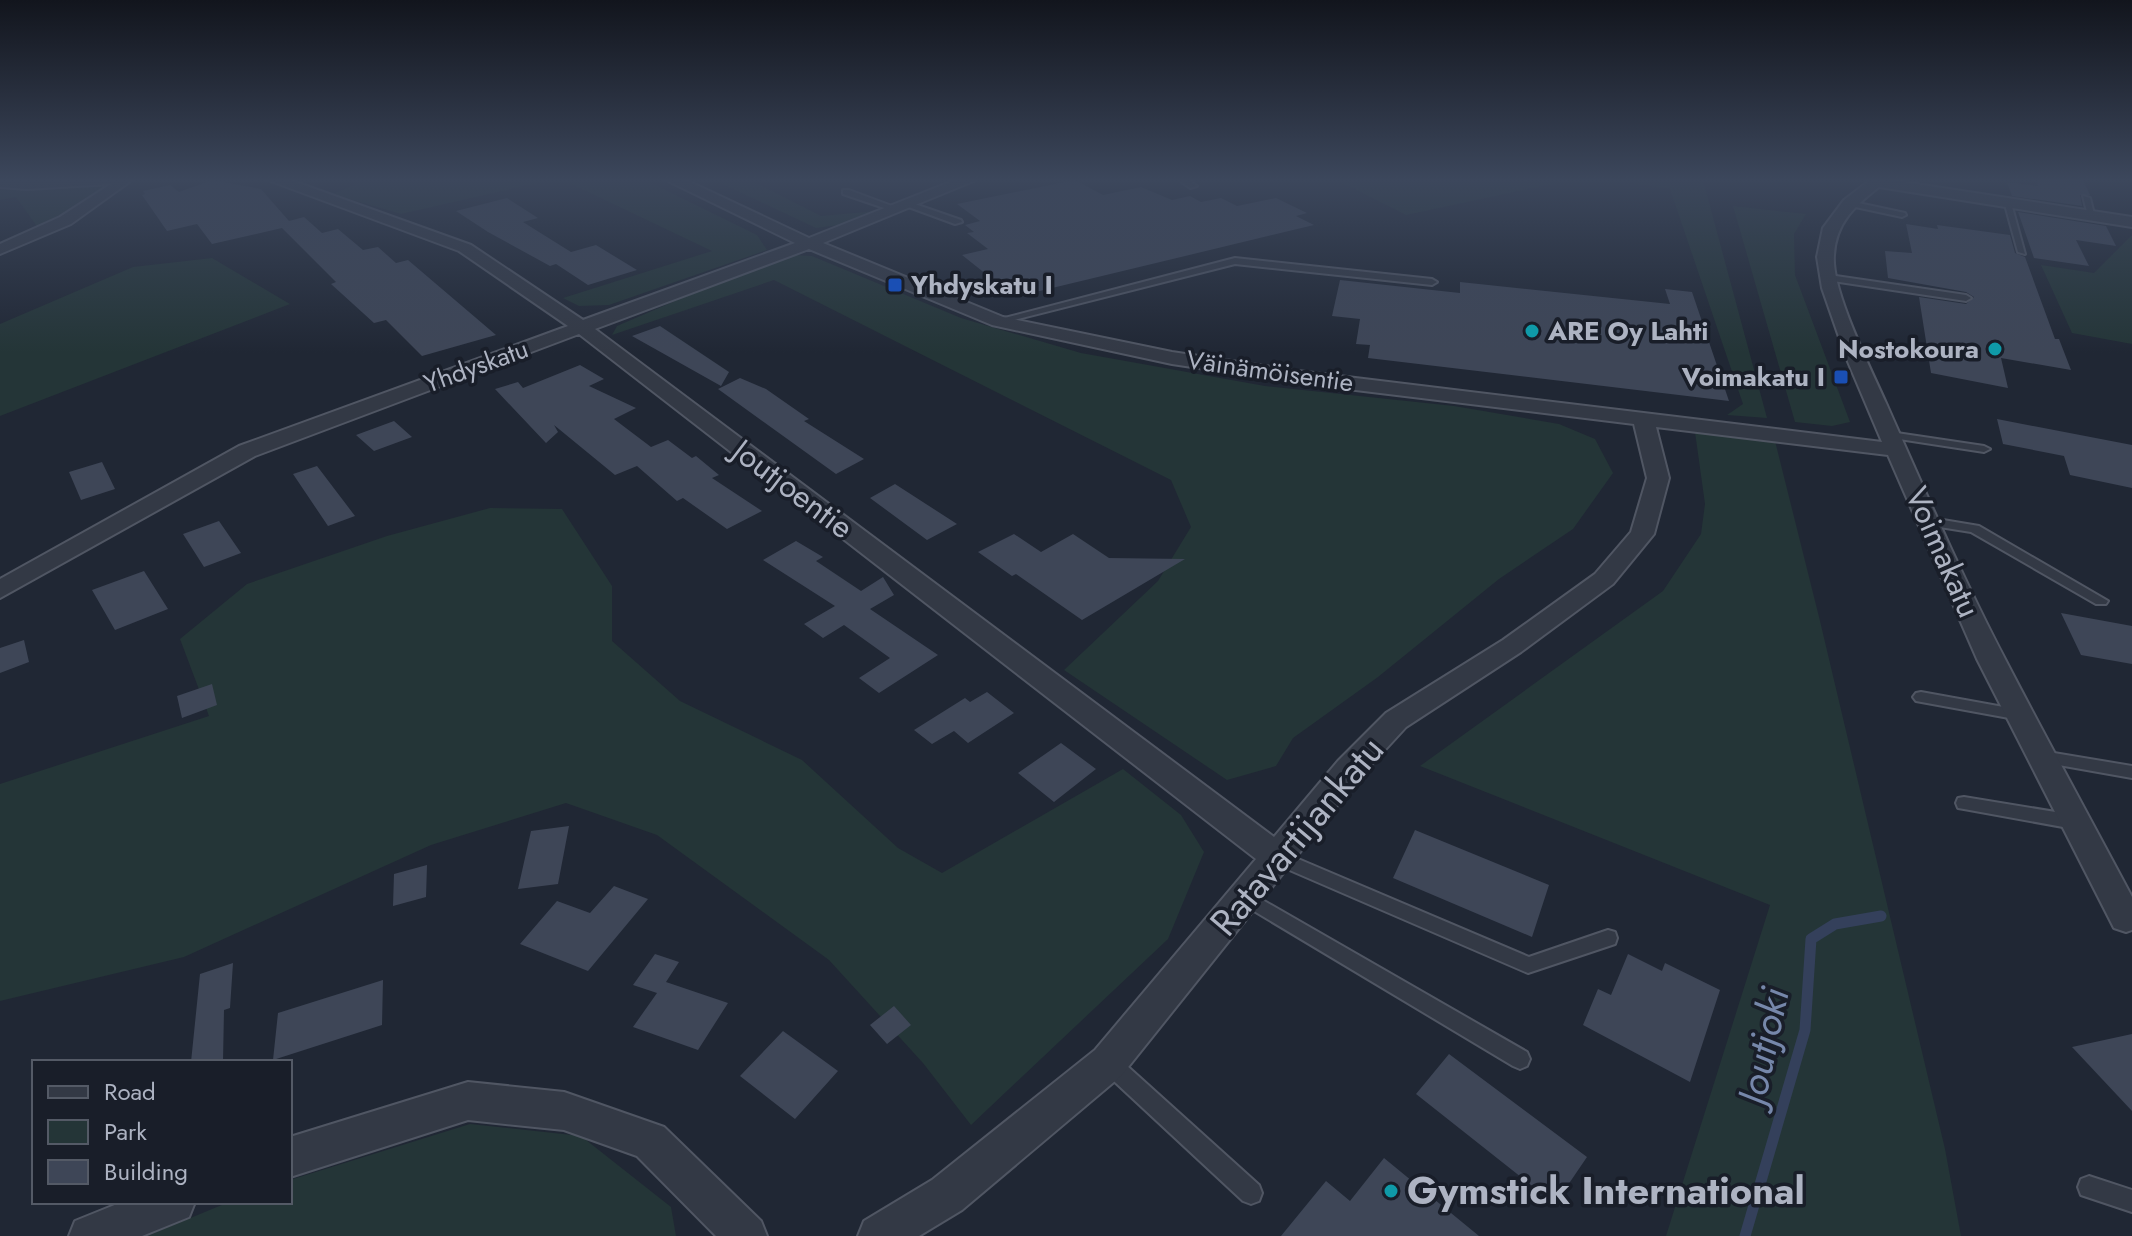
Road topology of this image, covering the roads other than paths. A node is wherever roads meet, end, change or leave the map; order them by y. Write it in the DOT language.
graph roads {
  1 [pos="29,238"];
  2 [pos="436,238"];
  3 [pos="797,238"];
  4 [pos="822,238"];
  5 [pos="1829,238"];
  6 [pos="2018,238"];
  7 [pos="808,243"];
  8 [pos="0,249"];
  9 [pos="2022,252"];
  10 [pos="1829,278"];
  11 [pos="1432,282"];
  12 [pos="1966,298"];
  13 [pos="998,321"];
  14 [pos="581,327"];
  15 [pos="1643,418"];
  16 [pos="1893,442"];
  17 [pos="1984,449"];
  18 [pos="1931,522"];
  19 [pos="0,590"];
  20 [pos="2101,601"];
  21 [pos="1921,697"];
  22 [pos="2020,715"];
  23 [pos="2042,757"];
  24 [pos="2132,772"];
  25 [pos="1964,803"];
  26 [pos="2074,822"];
  27 [pos="1277,857"];
  28 [pos="1245,897"];
  29 [pos="2129,921"];
  30 [pos="1608,938"];
  31 [pos="1520,1059"];
  32 [pos="1108,1063"];
  33 [pos="292,1156"];
  34 [pos="2089,1187"];
  35 [pos="1251,1193"];
  36 [pos="2132,1201"];
  37 [pos="169,1204"];
  38 [pos="90,1236"];
  39 [pos="746,1236"];
  40 [pos="879,1236"];
  1 -- 8 [label="street"];
  2 -- 14 [label="street, Joutjoentie"];
  3 -- 7 [label="street, Väinämöisentie"];
  4 -- 7 [label="street, Yhdyskatu"];
  5 -- 10 [label="street, Voimakatu"];
  6 -- 9 [label="lane"];
  7 -- 13 [label="street, Väinämöisentie"];
  7 -- 14 [label="street, Yhdyskatu"];
  10 -- 12 [label="lane"];
  10 -- 16 [label="street, Voimakatu"];
  11 -- 13 [label="lane"];
  13 -- 15 [label="street, Väinämöisentie"];
  14 -- 19 [label="street, Yhdyskatu"];
  14 -- 27 [label="street, Joutjoentie"];
  15 -- 16 [label="street, Väinämöisentie"];
  15 -- 27 [label="street, Ratavartijankatu"];
  16 -- 17 [label="lane"];
  16 -- 18 [label="street, Voimakatu"];
  18 -- 20 [label="lane"];
  18 -- 22 [label="street, Voimakatu"];
  21 -- 22 [label="lane"];
  22 -- 23 [label="street, Voimakatu"];
  23 -- 24 [label="lane"];
  23 -- 26 [label="street, Voimakatu"];
  25 -- 26 [label="lane"];
  26 -- 29 [label="street, Voimakatu"];
  27 -- 28 [label="street, Ratavartijankatu"];
  27 -- 30 [label="lane"];
  28 -- 31 [label="lane"];
  28 -- 32 [label="street, Ratavartijankatu"];
  32 -- 35 [label="lane"];
  32 -- 40 [label="street, Ratavartijankatu"];
  33 -- 39 [label="street"];
  34 -- 36 [label="lane"];
  37 -- 38 [label="street"];
}
